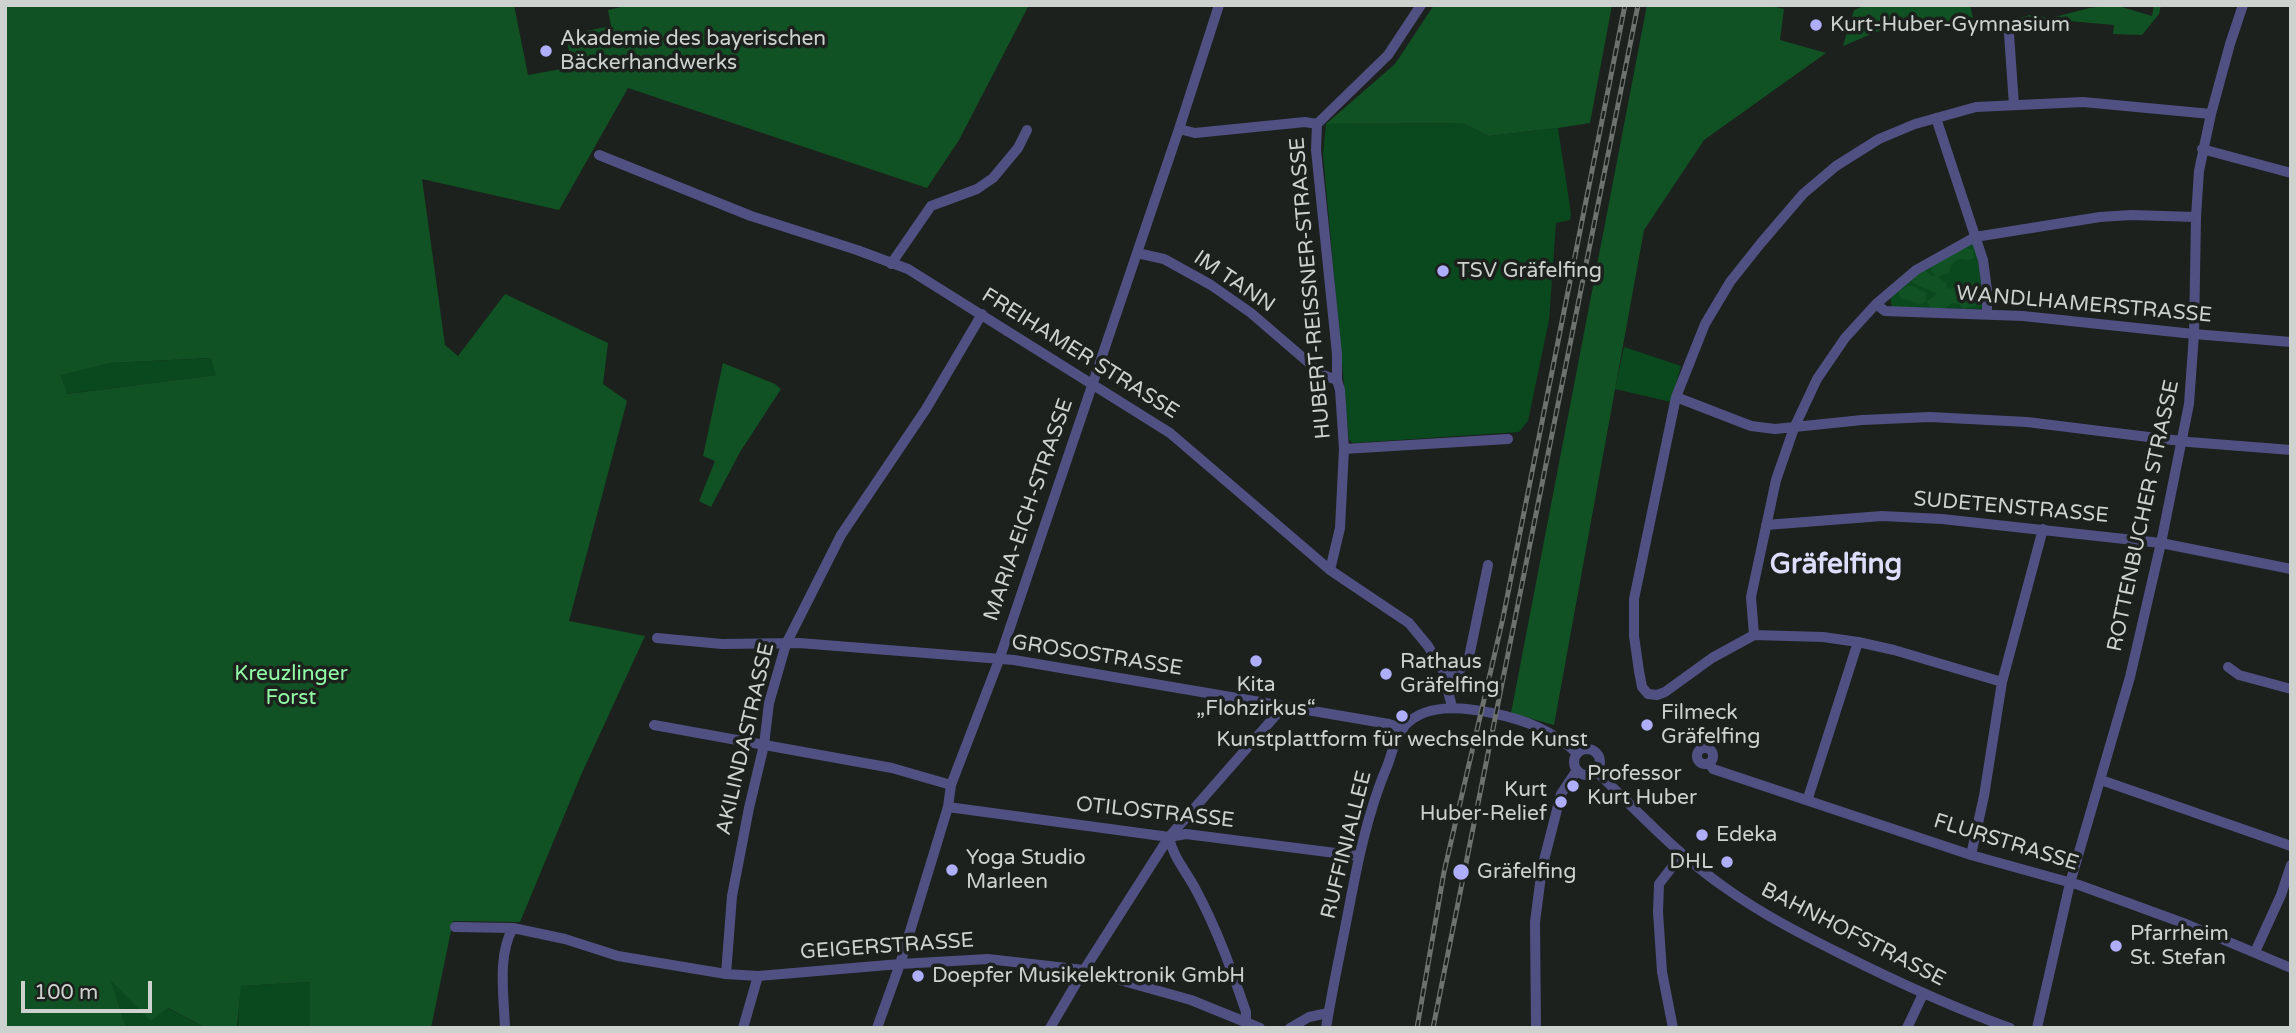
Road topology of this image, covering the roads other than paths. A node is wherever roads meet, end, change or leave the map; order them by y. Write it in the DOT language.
graph roads {
  1 [pos="1219,5"];
  2 [pos="1421,5"];
  3 [pos="2243,5"];
  4 [pos="2009,34"];
  5 [pos="2014,105"];
  6 [pos="2211,114"];
  7 [pos="1936,118"];
  8 [pos="1317,124"];
  9 [pos="1027,130"];
  10 [pos="1179,130"];
  11 [pos="2202,149"];
  12 [pos="599,155"];
  13 [pos="2291,173"];
  14 [pos="2196,217"];
  15 [pos="1975,237"];
  16 [pos="1137,253"];
  17 [pos="891,264"];
  18 [pos="1876,304"];
  19 [pos="1987,313"];
  20 [pos="982,314"];
  21 [pos="2194,334"];
  22 [pos="2291,342"];
  23 [pos="1337,380"];
  24 [pos="1092,383"];
  25 [pos="1676,397"];
  26 [pos="1794,428"];
  27 [pos="1508,439"];
  28 [pos="2181,441"];
  29 [pos="1344,449"];
  30 [pos="2291,450"];
  31 [pos="1766,525"];
  32 [pos="2043,529"];
  33 [pos="2161,543"];
  34 [pos="1488,565"];
  35 [pos="2291,569"];
  36 [pos="1330,570"];
  37 [pos="1754,635"];
  38 [pos="657,638"];
  39 [pos="1858,642"];
  40 [pos="786,645"];
  41 [pos="999,660"];
  42 [pos="2228,667"];
  43 [pos="1445,679"];
  44 [pos="2002,682"];
  45 [pos="2291,689"];
  46 [pos="1283,707"];
  47 [pos="1452,707"];
  48 [pos="654,725"];
  49 [pos="1402,729"];
  50 [pos="764,746"];
  51 [pos="1577,753"];
  52 [pos="1709,763"];
  53 [pos="1577,770"];
  54 [pos="1596,771"];
  55 [pos="2101,780"];
  56 [pos="951,785"];
  57 [pos="1808,799"];
  58 [pos="948,807"];
  59 [pos="1169,837"];
  60 [pos="2291,846"];
  61 [pos="1682,854"];
  62 [pos="1971,855"];
  63 [pos="1359,856"];
  64 [pos="2291,865"];
  65 [pos="2070,883"];
  66 [pos="455,927"];
  67 [pos="513,928"];
  68 [pos="2255,952"];
  69 [pos="900,964"];
  70 [pos="2291,968"];
  71 [pos="1084,970"];
  72 [pos="726,974"];
  73 [pos="758,976"];
  74 [pos="1923,994"];
  75 [pos="1328,1013"];
  76 [pos="1246,1021"];
  77 [pos="508,1026"];
  78 [pos="743,1028"];
  79 [pos="877,1028"];
  80 [pos="1050,1028"];
  81 [pos="1260,1028"];
  82 [pos="1290,1028"];
  83 [pos="1326,1028"];
  84 [pos="1536,1028"];
  85 [pos="1673,1028"];
  86 [pos="1907,1028"];
  87 [pos="2010,1028"];
  88 [pos="2037,1028"];
  1 -- 10 [label="street, MARIA-EICH-STRASSE"];
  2 -- 8 [label="street"];
  3 -- 6 [label="street, ROTTENBUCHER STRASSE"];
  4 -- 5 [label="street"];
  5 -- 6 [label="street"];
  5 -- 7 [label="street"];
  6 -- 11 [label="street, ROTTENBUCHER STRASSE"];
  7 -- 15 [label="street"];
  7 -- 25 [label="street"];
  8 -- 10 [label="street"];
  8 -- 23 [label="street, HUBERT-REISSNER-STRASSE"];
  9 -- 17 [label="street"];
  10 -- 16 [label="street, MARIA-EICH-STRASSE"];
  11 -- 13 [label="street"];
  11 -- 14 [label="street, ROTTENBUCHER STRASSE"];
  12 -- 17 [label="street, FREIHAMER STRASSE"];
  14 -- 15 [label="street"];
  14 -- 21 [label="street, ROTTENBUCHER STRASSE"];
  15 -- 18 [label="street"];
  15 -- 19 [label="street"];
  16 -- 23 [label="street, IM TANN"];
  16 -- 24 [label="street, MARIA-EICH-STRASSE"];
  17 -- 20 [label="street, FREIHAMER STRASSE"];
  18 -- 19 [label="street, WANDLHAMERSTRASSE"];
  18 -- 26 [label="street"];
  19 -- 21 [label="street, WANDLHAMERSTRASSE"];
  20 -- 24 [label="street, FREIHAMER STRASSE"];
  20 -- 40 [label="street, AKILINDASTRASSE"];
  21 -- 22 [label="street, WANDLHAMERSTRASSE"];
  21 -- 28 [label="street, ROTTENBUCHER STRASSE"];
  23 -- 29 [label="street, HUBERT-REISSNER-STRASSE"];
  24 -- 36 [label="street, FREIHAMER STRASSE"];
  24 -- 41 [label="street, MARIA-EICH-STRASSE"];
  25 -- 26 [label="street"];
  25 -- 37 [label="street"];
  26 -- 28 [label="street"];
  26 -- 31 [label="street"];
  27 -- 29 [label="street, HUBERT-REISSNER-STRASSE"];
  28 -- 30 [label="street"];
  28 -- 33 [label="street, ROTTENBUCHER STRASSE"];
  29 -- 36 [label="street, HUBERT-REISSNER-STRASSE"];
  31 -- 32 [label="street, SUDETENSTRASSE"];
  31 -- 37 [label="street"];
  32 -- 33 [label="street, SUDETENSTRASSE"];
  32 -- 44 [label="street"];
  33 -- 35 [label="street, SUDETENSTRASSE"];
  33 -- 55 [label="street, ROTTENBUCHER STRASSE"];
  34 -- 43 [label="street"];
  36 -- 43 [label="street, FREIHAMER STRASSE"];
  37 -- 39 [label="street"];
  38 -- 40 [label="street, GROSOSTRASSE"];
  39 -- 44 [label="street"];
  39 -- 57 [label="street"];
  40 -- 41 [label="street, GROSOSTRASSE"];
  40 -- 50 [label="street, AKILINDASTRASSE"];
  41 -- 46 [label="street, GROSOSTRASSE"];
  41 -- 56 [label="street, MARIA-EICH-STRASSE"];
  42 -- 45 [label="street"];
  43 -- 47 [label="street, FREIHAMER STRASSE"];
  44 -- 62 [label="street"];
  46 -- 49 [label="street, GROSOSTRASSE"];
  46 -- 59 [label="street"];
  47 -- 49 [label="street"];
  47 -- 51 [label="street, BAHNHOFSTRASSE"];
  48 -- 50 [label="street"];
  49 -- 63 [label="street, RUFFINIALLEE"];
  50 -- 56 [label="street"];
  50 -- 72 [label="street, AKILINDASTRASSE"];
  51 -- 53 [label="street"];
  51 -- 54 [label="street, BAHNHOFSTRASSE"];
  52 -- 57 [label="street, FLURSTRASSE"];
  53 -- 54 [label="street"];
  53 -- 84 [label="street"];
  54 -- 61 [label="street, BAHNHOFSTRASSE"];
  55 -- 60 [label="street"];
  55 -- 65 [label="street, ROTTENBUCHER STRASSE"];
  56 -- 58 [label="street, MARIA-EICH-STRASSE"];
  57 -- 62 [label="street, FLURSTRASSE"];
  58 -- 59 [label="street, OTILOSTRASSE"];
  58 -- 69 [label="street, MARIA-EICH-STRASSE"];
  59 -- 63 [label="street, OTILOSTRASSE"];
  59 -- 71 [label="street"];
  59 -- 76 [label="street"];
  61 -- 74 [label="street, BAHNHOFSTRASSE"];
  61 -- 85 [label="street"];
  62 -- 65 [label="street, FLURSTRASSE"];
  63 -- 75 [label="street, RUFFINIALLEE"];
  64 -- 68 [label="street"];
  65 -- 68 [label="street, FLURSTRASSE"];
  65 -- 88 [label="street, ROTTENBUCHER STRASSE"];
  66 -- 67 [label="street, GEIGERSTRASSE"];
  67 -- 72 [label="street, GEIGERSTRASSE"];
  67 -- 77 [label="street"];
  68 -- 70 [label="street, FLURSTRASSE"];
  69 -- 71 [label="street, GEIGERSTRASSE"];
  69 -- 73 [label="street, GEIGERSTRASSE"];
  69 -- 79 [label="street, MARIA-EICH-STRASSE"];
  71 -- 76 [label="street, GEIGERSTRASSE"];
  71 -- 80 [label="street"];
  72 -- 73 [label="street, GEIGERSTRASSE"];
  73 -- 78 [label="street"];
  74 -- 86 [label="street"];
  74 -- 87 [label="street, BAHNHOFSTRASSE"];
  75 -- 82 [label="street"];
  75 -- 83 [label="street, RUFFINIALLEE"];
  76 -- 81 [label="street, GEIGERSTRASSE"];
}
